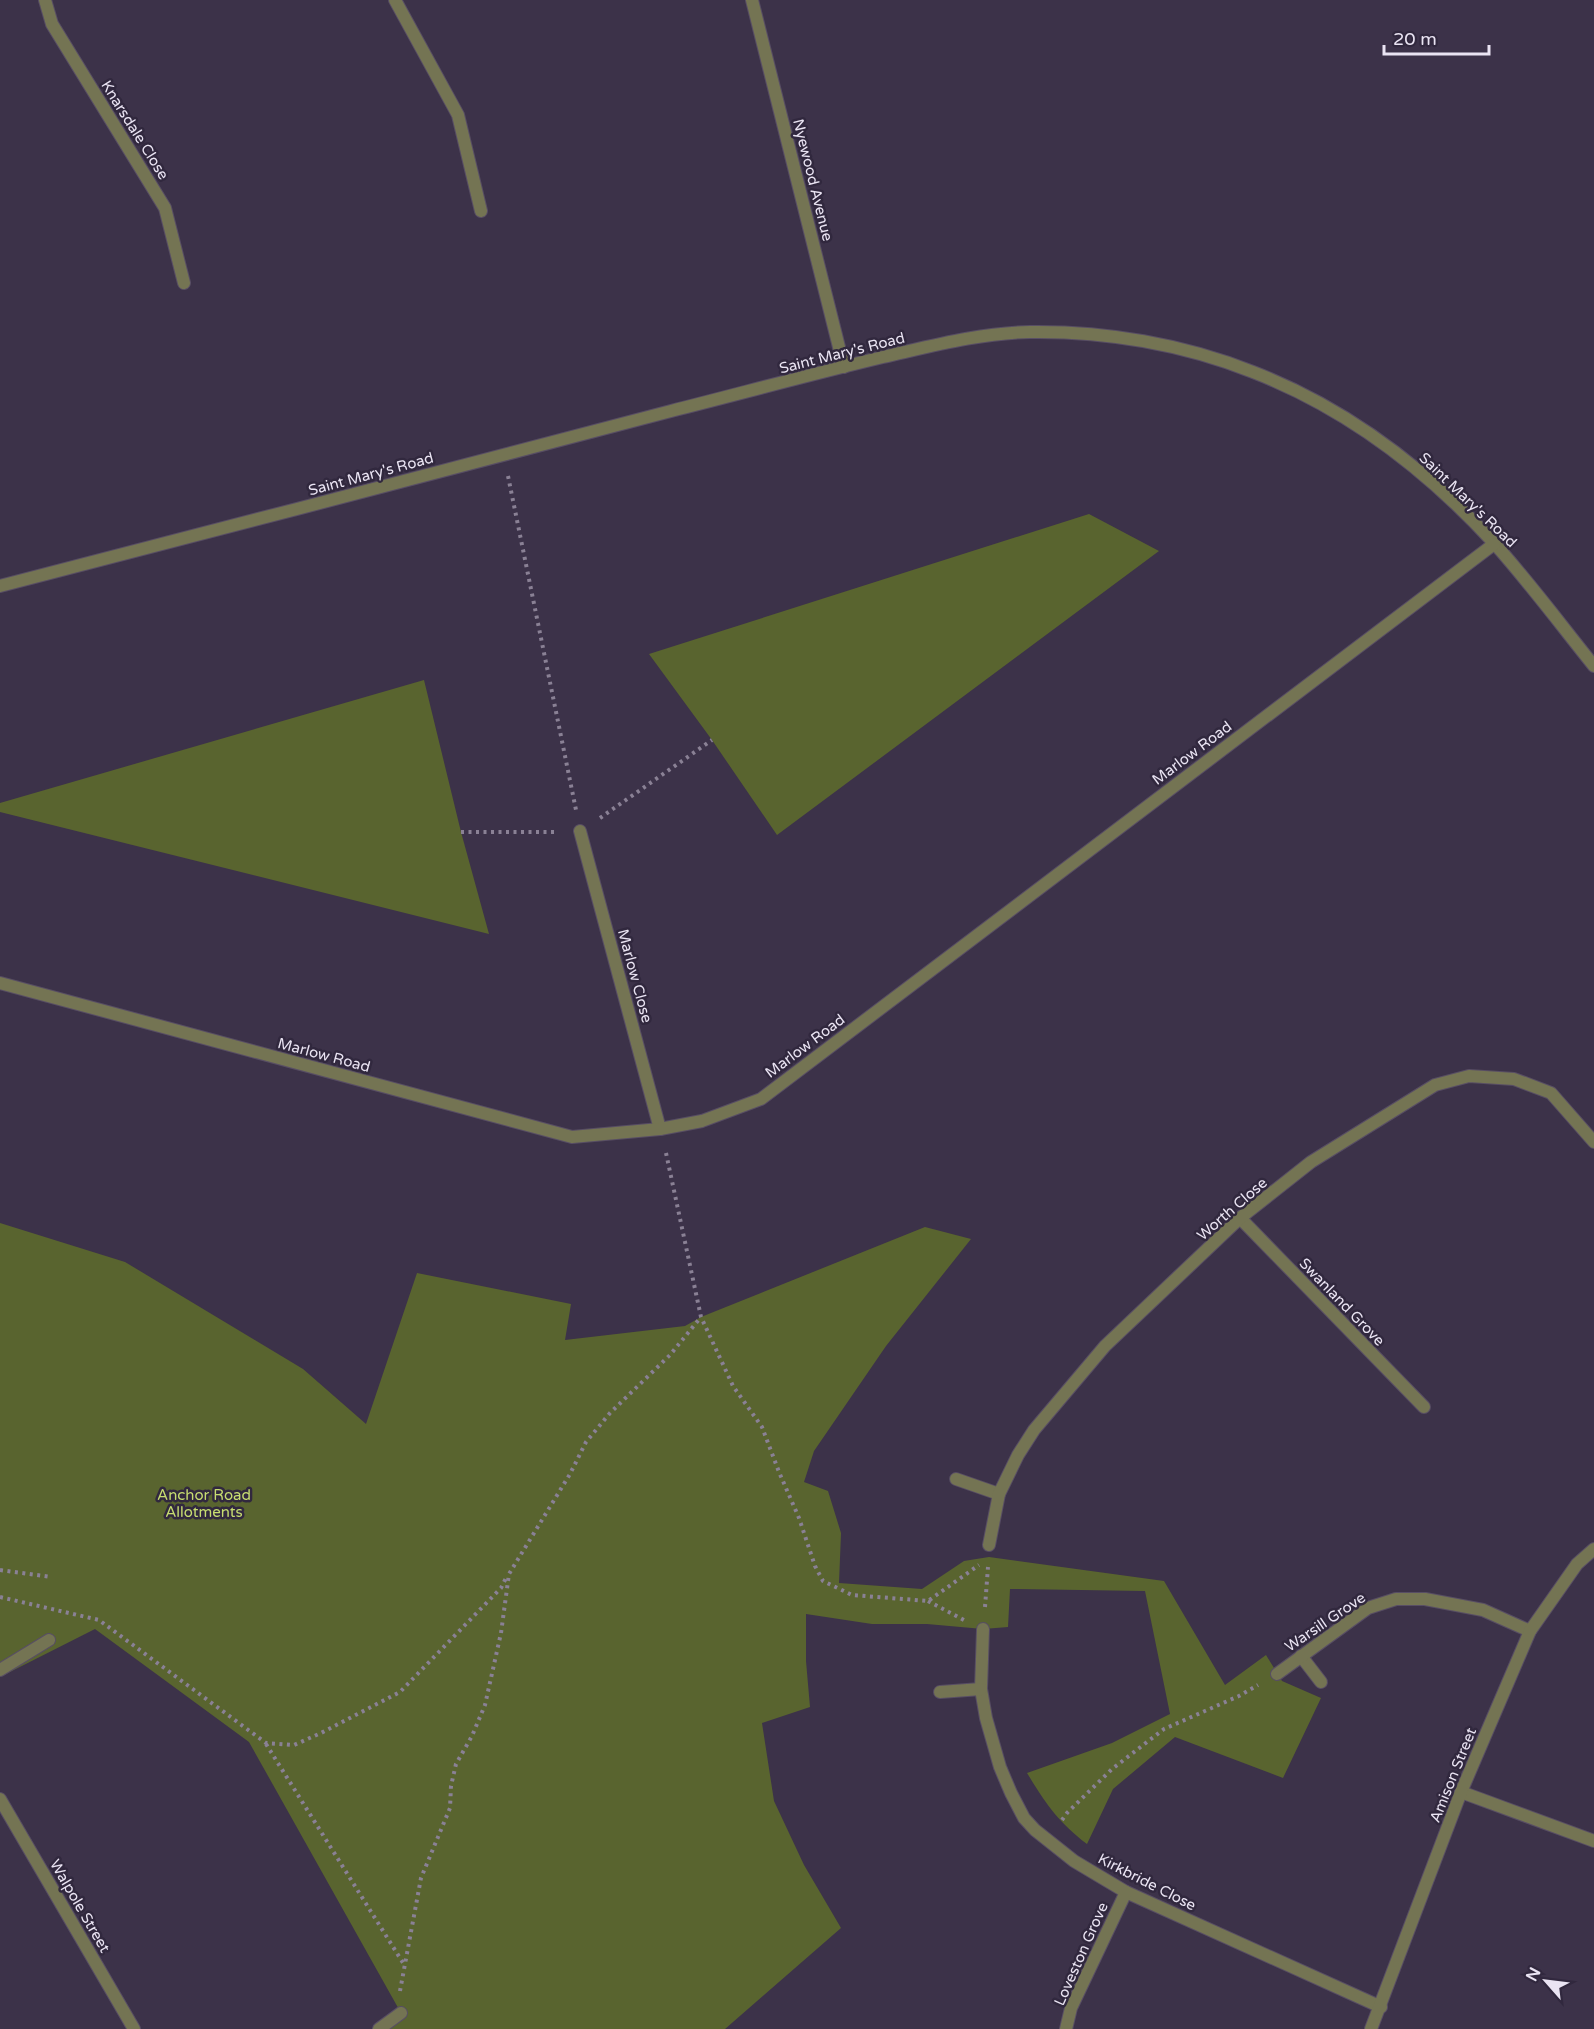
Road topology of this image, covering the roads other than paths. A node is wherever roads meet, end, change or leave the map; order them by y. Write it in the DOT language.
graph roads {
  1 [pos="45,0"];
  2 [pos="395,0"];
  3 [pos="756,1"];
  4 [pos="481,211"];
  5 [pos="184,283"];
  6 [pos="844,367"];
  7 [pos="1494,544"];
  8 [pos="0,586"];
  9 [pos="1594,666"];
  10 [pos="580,831"];
  11 [pos="0,983"];
  12 [pos="660,1129"];
  13 [pos="1594,1142"];
  14 [pos="1239,1218"];
  15 [pos="1424,1407"];
  16 [pos="956,1479"];
  17 [pos="999,1494"];
  18 [pos="1594,1549"];
  19 [pos="989,1551"];
  20 [pos="983,1629"];
  21 [pos="1530,1631"];
  22 [pos="49,1640"];
  23 [pos="1301,1656"];
  24 [pos="0,1670"];
  25 [pos="1277,1674"];
  26 [pos="1321,1682"];
  27 [pos="981,1689"];
  28 [pos="940,1692"];
  29 [pos="1461,1792"];
  30 [pos="0,1799"];
  31 [pos="1594,1841"];
  32 [pos="1126,1892"];
  33 [pos="1381,2007"];
  34 [pos="401,2013"];
  35 [pos="134,2029"];
  36 [pos="379,2029"];
  37 [pos="1066,2029"];
  38 [pos="1371,2029"];
  1 -- 5 [label="street, Knarsdale Close"];
  2 -- 4 [label="street"];
  3 -- 6 [label="street, Nyewood Avenue"];
  6 -- 7 [label="street, Saint Mary's Road"];
  6 -- 8 [label="street, Saint Mary's Road"];
  7 -- 9 [label="street, Saint Mary's Road"];
  7 -- 12 [label="street, Marlow Road"];
  10 -- 12 [label="street, Marlow Close"];
  11 -- 12 [label="street, Marlow Road"];
  13 -- 14 [label="street, Worth Close"];
  14 -- 15 [label="street, Swanland Grove"];
  14 -- 17 [label="street, Worth Close"];
  16 -- 17 [label="street"];
  17 -- 19 [label="street, Worth Close"];
  18 -- 21 [label="street, Amison Street"];
  20 -- 27 [label="street, Kirkbride Close"];
  21 -- 23 [label="street, Warsill Grove"];
  21 -- 29 [label="street, Amison Street"];
  22 -- 24 [label="street"];
  23 -- 25 [label="street, Warsill Grove"];
  23 -- 26 [label="street"];
  27 -- 28 [label="street"];
  27 -- 32 [label="street, Kirkbride Close"];
  29 -- 31 [label="street"];
  29 -- 33 [label="street, Amison Street"];
  30 -- 35 [label="street, Walpole Street"];
  32 -- 33 [label="street, Kirkbride Close"];
  32 -- 37 [label="street, Loveston Grove"];
  33 -- 38 [label="street, Amison Street"];
  34 -- 36 [label="street"];
}
